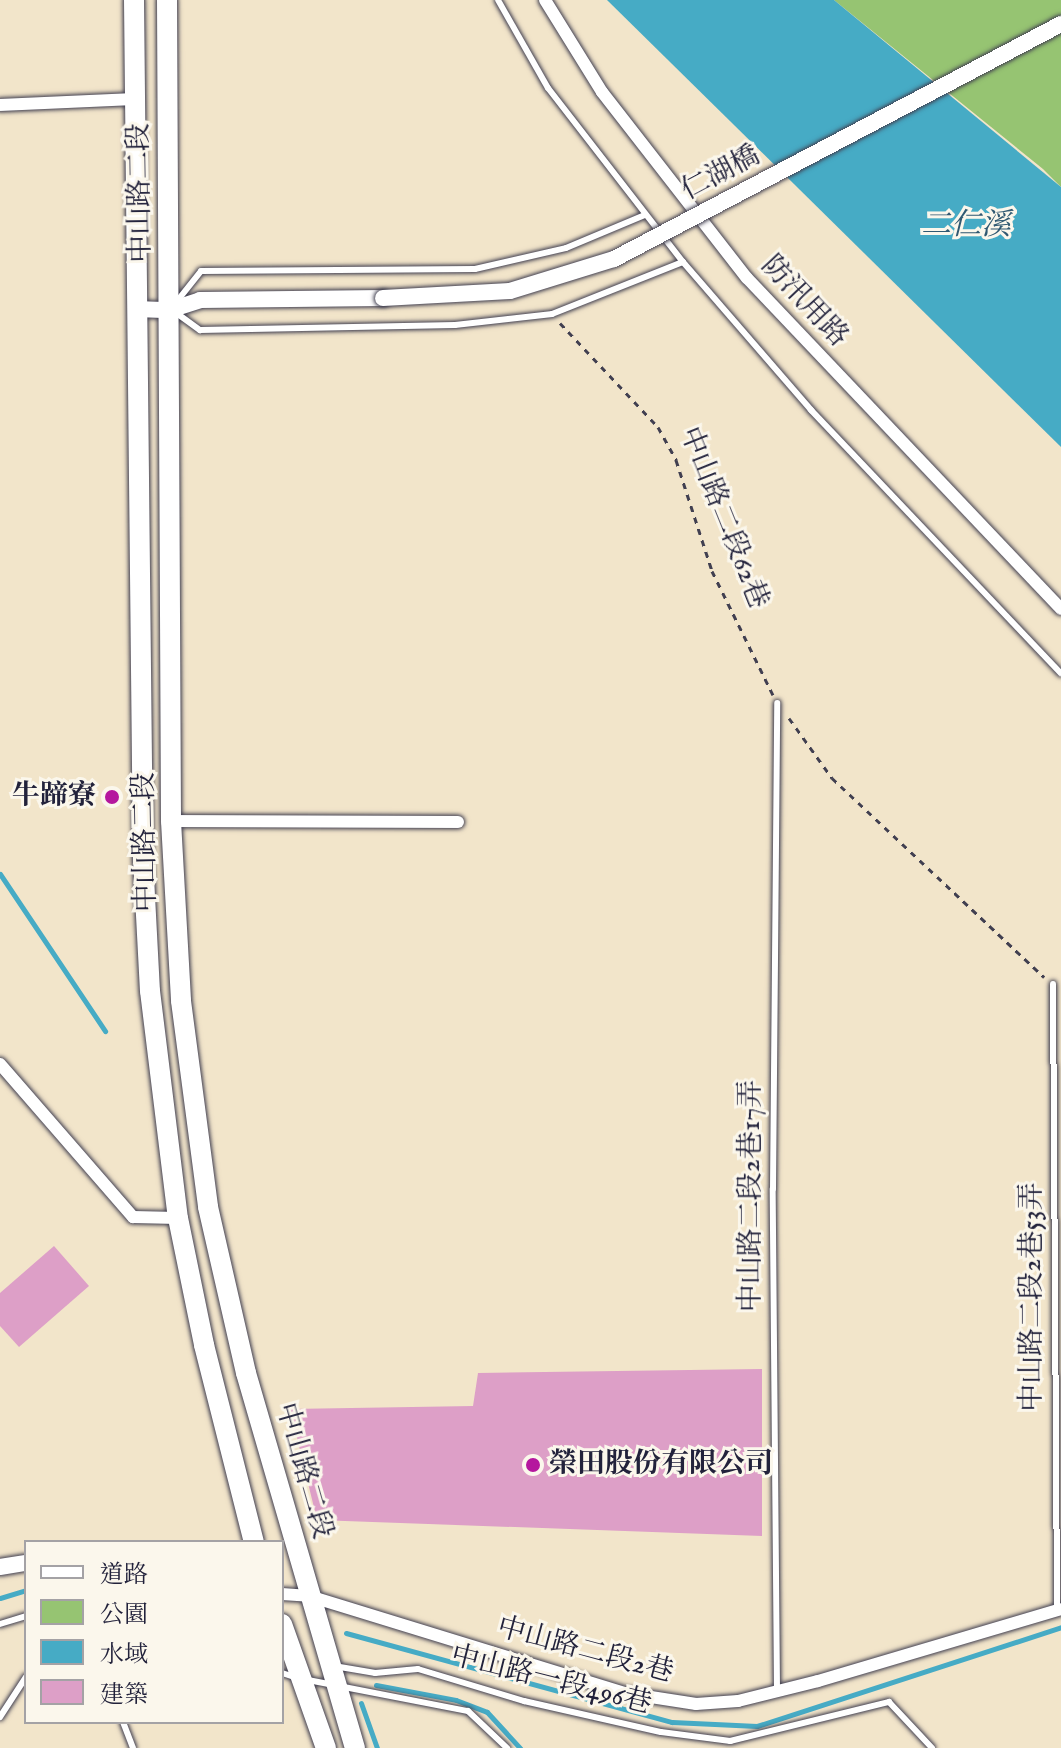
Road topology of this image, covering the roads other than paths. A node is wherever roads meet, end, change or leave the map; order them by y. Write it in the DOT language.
graph roads {
  1 [pos="134,0"];
  2 [pos="167,0"];
  3 [pos="498,0"];
  4 [pos="545,0"];
  5 [pos="1061,24"];
  6 [pos="134,99"];
  7 [pos="0,105"];
  8 [pos="645,215"];
  9 [pos="683,262"];
  10 [pos="136,309"];
  11 [pos="170,310"];
  12 [pos="1061,609"];
  13 [pos="1061,673"];
  14 [pos="777,703"];
  15 [pos="171,821"];
  16 [pos="458,822"];
  17 [pos="1053,984"];
  18 [pos="0,1064"];
  19 [pos="178,1218"];
  20 [pos="253,1540"];
  21 [pos="24,1563"];
  22 [pos="0,1567"];
  23 [pos="284,1595"];
  24 [pos="312,1603"];
  25 [pos="1059,1609"];
  26 [pos="24,1617"];
  27 [pos="0,1624"];
  28 [pos="284,1632"];
  29 [pos="294,1673"];
  30 [pos="331,1674"];
  31 [pos="24,1680"];
  32 [pos="777,1688"];
  33 [pos="0,1717"];
  34 [pos="124,1724"];
  35 [pos="133,1748"];
  36 [pos="326,1748"];
  37 [pos="355,1748"];
  38 [pos="507,1748"];
  39 [pos="932,1748"];
  1 -- 6 [label="main road, 中山路二段"];
  2 -- 11 [label="main road, 中山路二段"];
  3 -- 8 [label="lane"];
  4 -- 12 [label="street, 防汛用路"];
  5 -- 11 [label="street, 仁湖橋, bridge"];
  6 -- 7 [label="street"];
  6 -- 10 [label="main road, 中山路二段"];
  8 -- 9 [label="lane"];
  8 -- 11 [label="lane"];
  9 -- 11 [label="lane"];
  9 -- 13 [label="lane"];
  10 -- 11 [label="street"];
  10 -- 19 [label="main road, 中山路二段"];
  11 -- 15 [label="main road, 中山路二段"];
  14 -- 32 [label="lane, 中山路二段2巷17弄"];
  15 -- 16 [label="street"];
  15 -- 24 [label="main road, 中山路二段"];
  17 -- 25 [label="lane, 中山路二段2巷53弄"];
  18 -- 19 [label="street"];
  19 -- 20 [label="main road, 中山路二段"];
  21 -- 22 [label="street"];
  23 -- 24 [label="street, 中山路二段2巷"];
  24 -- 30 [label="main road, 中山路二段"];
  24 -- 32 [label="street, 中山路二段2巷"];
  25 -- 32 [label="street, 中山路二段2巷"];
  26 -- 27 [label="lane"];
  28 -- 29 [label="main road"];
  29 -- 30 [label="lane"];
  29 -- 36 [label="main road"];
  30 -- 37 [label="main road, 中山路二段"];
  30 -- 38 [label="lane"];
  30 -- 39 [label="lane, 中山路一段496巷"];
  31 -- 33 [label="lane"];
  34 -- 35 [label="lane"];
}
